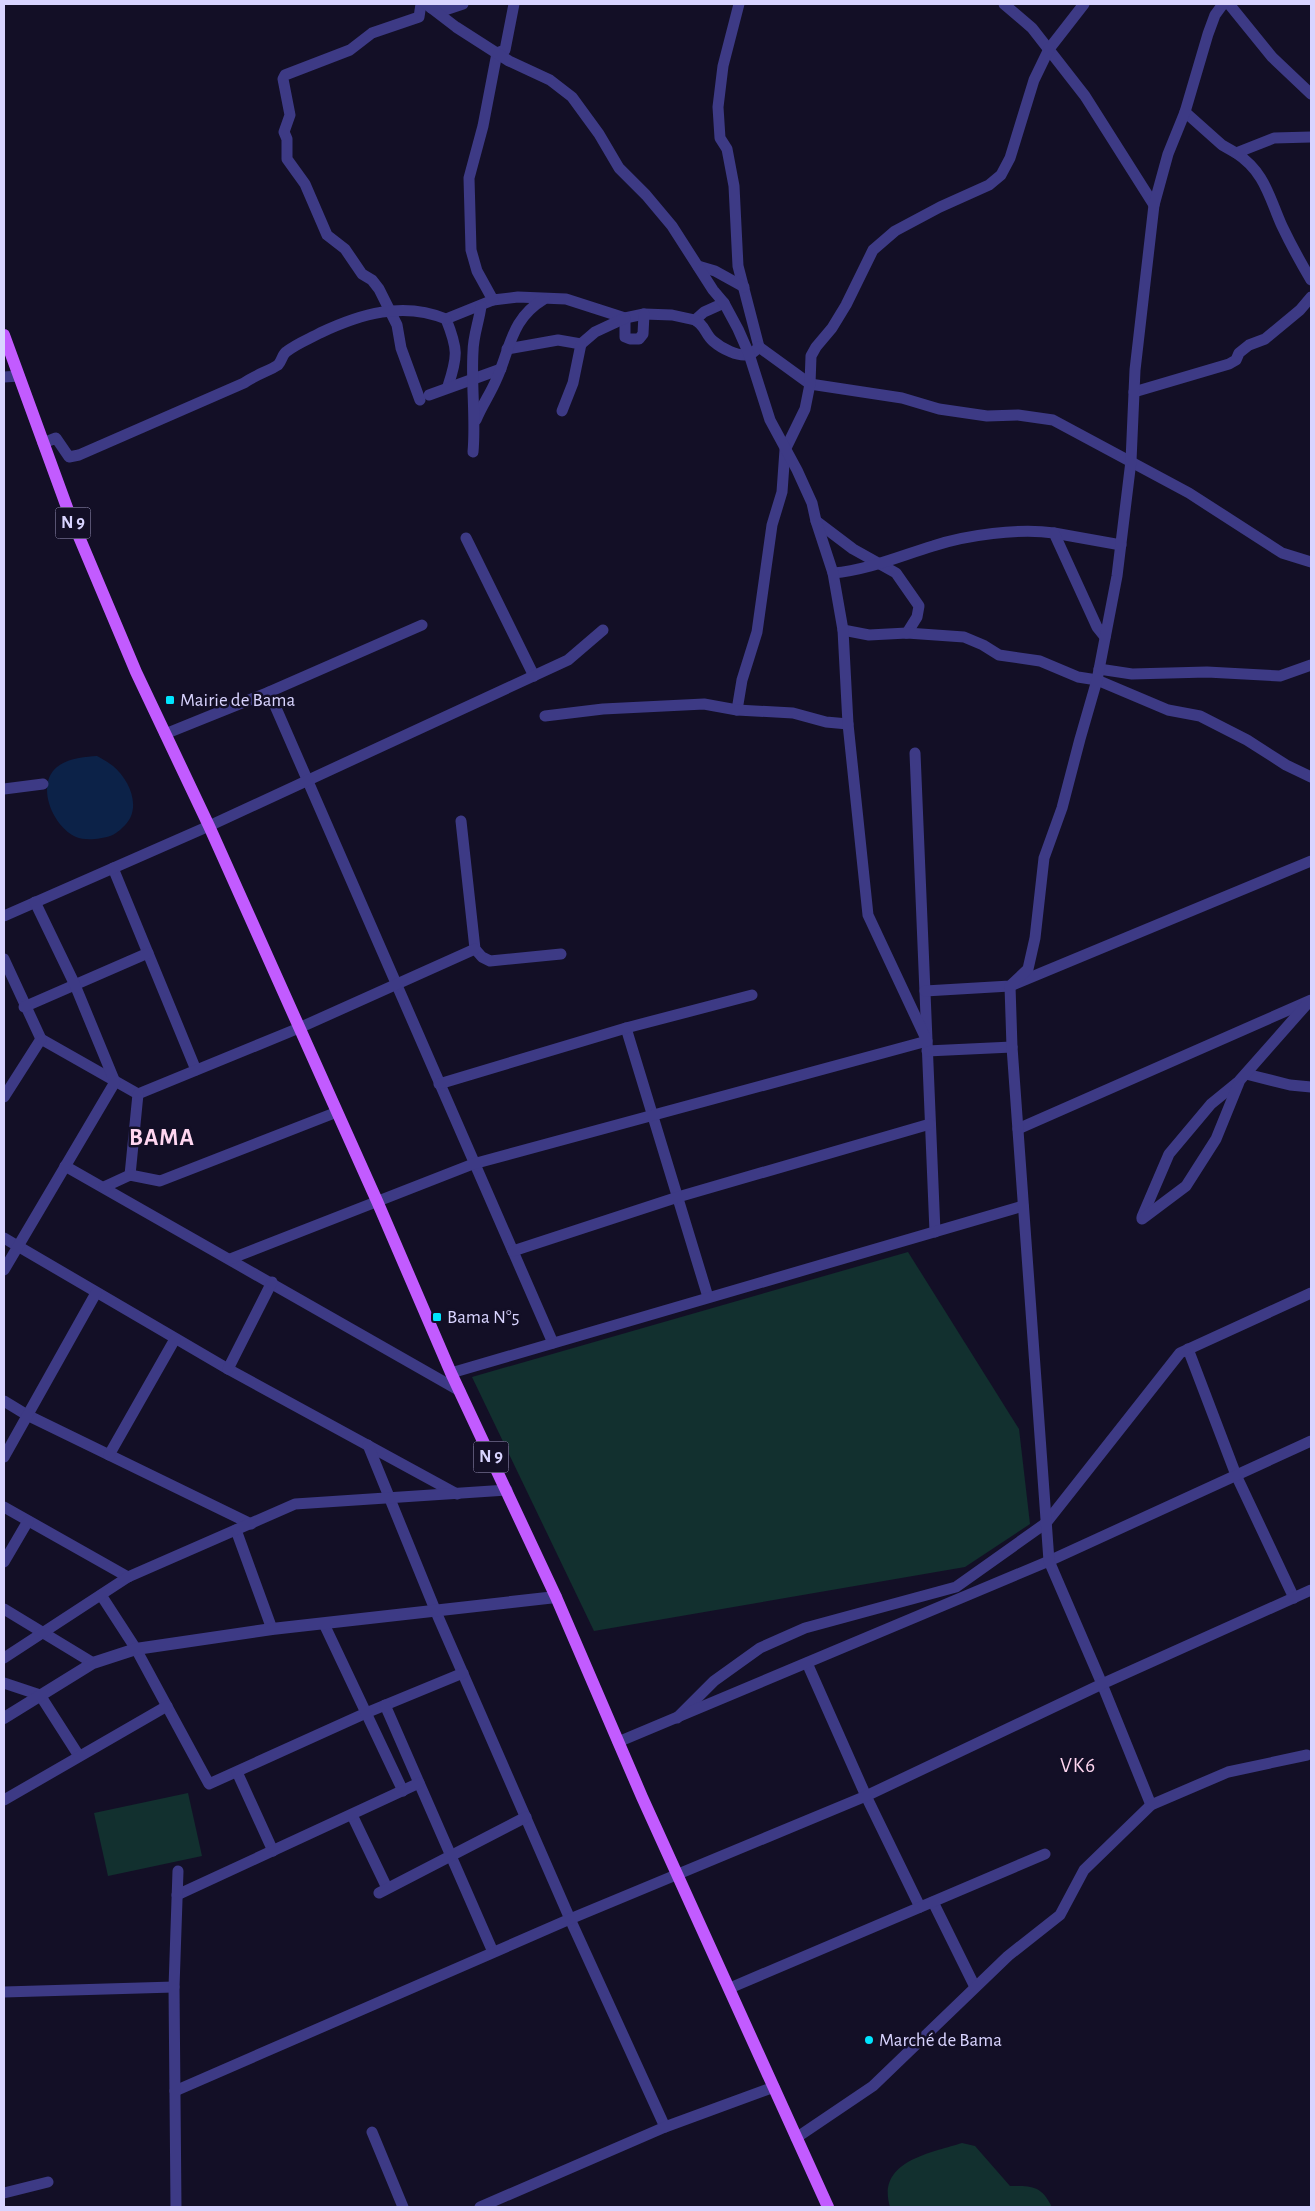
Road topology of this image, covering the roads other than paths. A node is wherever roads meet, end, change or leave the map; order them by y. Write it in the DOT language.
graph roads {
  1 [pos="463,4"];
  2 [pos="514,4"];
  3 [pos="739,4"];
  4 [pos="1004,4"];
  5 [pos="1084,4"];
  6 [pos="1223,4"];
  7 [pos="1229,4"];
  8 [pos="426,5"];
  9 [pos="1049,49"];
  10 [pos="497,53"];
  11 [pos="1311,94"];
  12 [pos="1184,112"];
  13 [pos="1311,137"];
  14 [pos="1236,153"];
  15 [pos="1154,205"];
  16 [pos="698,266"];
  17 [pos="1311,280"];
  18 [pos="744,287"];
  19 [pos="1311,297"];
  20 [pos="544,299"];
  21 [pos="494,300"];
  22 [pos="724,303"];
  23 [pos="481,306"];
  24 [pos="389,310"];
  25 [pos="644,314"];
  26 [pos="625,318"];
  27 [pos="446,319"];
  28 [pos="695,320"];
  29 [pos="4,334"];
  30 [pos="581,344"];
  31 [pos="759,347"];
  32 [pos="507,349"];
  33 [pos="749,354"];
  34 [pos="501,368"];
  35 [pos="19,376"];
  36 [pos="4,377"];
  37 [pos="473,378"];
  38 [pos="810,384"];
  39 [pos="448,386"];
  40 [pos="1134,392"];
  41 [pos="562,411"];
  42 [pos="474,424"];
  43 [pos="43,442"];
  44 [pos="785,450"];
  45 [pos="473,452"];
  46 [pos="1131,461"];
  47 [pos="816,521"];
  48 [pos="1054,533"];
  49 [pos="466,538"];
  50 [pos="1121,545"];
  51 [pos="1311,562"];
  52 [pos="880,563"];
  53 [pos="833,573"];
  54 [pos="422,625"];
  55 [pos="603,630"];
  56 [pos="843,630"];
  57 [pos="907,633"];
  58 [pos="1105,637"];
  59 [pos="1311,665"];
  60 [pos="1098,674"];
  61 [pos="534,676"];
  62 [pos="269,692"];
  63 [pos="737,710"];
  64 [pos="545,716"];
  65 [pos="848,724"];
  66 [pos="165,734"];
  67 [pos="915,753"];
  68 [pos="1311,777"];
  69 [pos="307,781"];
  70 [pos="43,784"];
  71 [pos="4,789"];
  72 [pos="461,820"];
  73 [pos="209,826"];
  74 [pos="1311,861"];
  75 [pos="113,868"];
  76 [pos="35,902"];
  77 [pos="4,916"];
  78 [pos="475,949"];
  79 [pos="148,953"];
  80 [pos="561,954"];
  81 [pos="4,959"];
  82 [pos="7,975"];
  83 [pos="75,985"];
  84 [pos="396,985"];
  85 [pos="1010,986"];
  86 [pos="925,991"];
  87 [pos="752,995"];
  88 [pos="1311,1001"];
  89 [pos="24,1007"];
  90 [pos="298,1028"];
  91 [pos="626,1028"];
  92 [pos="41,1039"];
  93 [pos="927,1046"];
  94 [pos="1012,1046"];
  95 [pos="196,1070"];
  96 [pos="1243,1077"];
  97 [pos="115,1082"];
  98 [pos="439,1084"];
  99 [pos="1311,1087"];
  100 [pos="138,1094"];
  101 [pos="4,1097"];
  102 [pos="337,1112"];
  103 [pos="654,1116"];
  104 [pos="930,1124"];
  105 [pos="1018,1129"];
  106 [pos="473,1164"];
  107 [pos="65,1166"];
  108 [pos="130,1175"];
  109 [pos="104,1187"];
  110 [pos="678,1197"];
  111 [pos="377,1201"];
  112 [pos="1023,1206"];
  113 [pos="935,1232"];
  114 [pos="4,1238"];
  115 [pos="18,1246"];
  116 [pos="513,1250"];
  117 [pos="230,1259"];
  118 [pos="4,1270"];
  119 [pos="272,1282"];
  120 [pos="96,1292"];
  121 [pos="1311,1293"];
  122 [pos="708,1298"];
  123 [pos="176,1339"];
  124 [pos="553,1343"];
  125 [pos="1188,1349"];
  126 [pos="228,1369"];
  127 [pos="451,1373"];
  128 [pos="460,1391"];
  129 [pos="4,1401"];
  130 [pos="28,1415"];
  131 [pos="1311,1441"];
  132 [pos="368,1445"];
  133 [pos="109,1454"];
  134 [pos="4,1457"];
  135 [pos="1236,1475"];
  136 [pos="507,1490"];
  137 [pos="457,1494"];
  138 [pos="391,1498"];
  139 [pos="4,1507"];
  140 [pos="28,1521"];
  141 [pos="1046,1523"];
  142 [pos="251,1524"];
  143 [pos="236,1530"];
  144 [pos="1049,1561"];
  145 [pos="4,1562"];
  146 [pos="128,1577"];
  147 [pos="1311,1590"];
  148 [pos="101,1595"];
  149 [pos="556,1597"];
  150 [pos="1294,1598"];
  151 [pos="4,1609"];
  152 [pos="436,1612"];
  153 [pos="324,1624"];
  154 [pos="272,1629"];
  155 [pos="42,1633"];
  156 [pos="136,1648"];
  157 [pos="4,1658"];
  158 [pos="93,1663"];
  159 [pos="807,1663"];
  160 [pos="463,1673"];
  161 [pos="4,1683"];
  162 [pos="1102,1684"];
  163 [pos="40,1695"];
  164 [pos="385,1705"];
  165 [pos="167,1706"];
  166 [pos="366,1713"];
  167 [pos="4,1718"];
  168 [pos="677,1718"];
  169 [pos="618,1742"];
  170 [pos="1307,1755"];
  171 [pos="79,1756"];
  172 [pos="237,1772"];
  173 [pos="419,1783"];
  174 [pos="403,1791"];
  175 [pos="866,1796"];
  176 [pos="4,1800"];
  177 [pos="1152,1805"];
  178 [pos="352,1815"];
  179 [pos="526,1817"];
  180 [pos="273,1851"];
  181 [pos="1045,1854"];
  182 [pos="450,1856"];
  183 [pos="178,1871"];
  184 [pos="677,1874"];
  185 [pos="177,1895"];
  186 [pos="933,1902"];
  187 [pos="920,1907"];
  188 [pos="570,1919"];
  189 [pos="493,1952"];
  190 [pos="174,1987"];
  191 [pos="975,1987"];
  192 [pos="730,1988"];
  193 [pos="4,1992"];
  194 [pos="774,2087"];
  195 [pos="175,2091"];
  196 [pos="665,2126"];
  197 [pos="372,2132"];
  198 [pos="796,2138"];
  199 [pos="48,2182"];
  200 [pos="4,2193"];
  201 [pos="176,2207"];
  202 [pos="404,2207"];
  203 [pos="480,2207"];
  204 [pos="828,2207"];
  1 -- 8 [label="street"];
  2 -- 10 [label="street"];
  3 -- 18 [label="street"];
  4 -- 9 [label="street"];
  5 -- 9 [label="street"];
  6 -- 12 [label="street"];
  7 -- 11 [label="street"];
  8 -- 10 [label="street"];
  8 -- 24 [label="street"];
  9 -- 15 [label="street"];
  9 -- 38 [label="street"];
  10 -- 16 [label="street"];
  10 -- 21 [label="street"];
  12 -- 14 [label="street"];
  12 -- 15 [label="street"];
  13 -- 14 [label="street"];
  14 -- 17 [label="street"];
  15 -- 40 [label="street"];
  16 -- 18 [label="street"];
  16 -- 22 [label="street"];
  18 -- 31 [label="street"];
  19 -- 40 [label="street"];
  20 -- 21 [label="street"];
  20 -- 26 [label="street"];
  20 -- 32 [label="street"];
  21 -- 23 [label="street"];
  22 -- 28 [label="street"];
  22 -- 33 [label="street"];
  23 -- 27 [label="street"];
  23 -- 37 [label="street"];
  24 -- 27 [label="street"];
  24 -- 39 [label="street"];
  24 -- 43 [label="street"];
  25 -- 26 [label="street"];
  25 -- 26 [label="street"];
  25 -- 28 [label="street"];
  26 -- 30 [label="street"];
  27 -- 39 [label="street"];
  28 -- 33 [label="street"];
  29 -- 35 [label="main road, N 9"];
  30 -- 32 [label="street"];
  30 -- 41 [label="street"];
  31 -- 33 [label="street"];
  31 -- 38 [label="street"];
  32 -- 34 [label="street"];
  33 -- 44 [label="street"];
  34 -- 37 [label="street"];
  34 -- 42 [label="street"];
  35 -- 36 [label="street"];
  35 -- 43 [label="main road, N 9"];
  37 -- 39 [label="street"];
  37 -- 42 [label="street"];
  38 -- 44 [label="street"];
  38 -- 46 [label="street"];
  40 -- 46 [label="street"];
  42 -- 45 [label="street"];
  43 -- 66 [label="main road, N 9"];
  44 -- 47 [label="street"];
  44 -- 63 [label="street"];
  46 -- 50 [label="street"];
  46 -- 51 [label="street"];
  47 -- 52 [label="street"];
  47 -- 53 [label="street"];
  48 -- 50 [label="street"];
  48 -- 52 [label="street"];
  48 -- 58 [label="street"];
  49 -- 61 [label="street"];
  50 -- 58 [label="street"];
  52 -- 53 [label="street"];
  52 -- 57 [label="street"];
  53 -- 56 [label="street"];
  54 -- 62 [label="street"];
  55 -- 61 [label="street"];
  56 -- 57 [label="street"];
  56 -- 65 [label="street"];
  57 -- 60 [label="street"];
  58 -- 60 [label="street"];
  59 -- 60 [label="street"];
  60 -- 68 [label="street"];
  60 -- 85 [label="street"];
  61 -- 69 [label="street"];
  62 -- 66 [label="street"];
  62 -- 69 [label="street"];
  63 -- 64 [label="street"];
  63 -- 65 [label="street"];
  65 -- 93 [label="street"];
  66 -- 73 [label="main road, N 9"];
  67 -- 86 [label="street"];
  69 -- 73 [label="street"];
  69 -- 84 [label="street"];
  70 -- 71 [label="street"];
  72 -- 78 [label="street"];
  73 -- 75 [label="street"];
  73 -- 90 [label="main road, N 9"];
  74 -- 85 [label="street"];
  75 -- 76 [label="street"];
  75 -- 79 [label="street"];
  76 -- 77 [label="street"];
  76 -- 83 [label="street"];
  78 -- 80 [label="street"];
  78 -- 84 [label="street"];
  79 -- 83 [label="street"];
  79 -- 95 [label="street"];
  81 -- 82 [label="street"];
  82 -- 89 [label="street"];
  83 -- 89 [label="street"];
  83 -- 97 [label="street"];
  84 -- 90 [label="street"];
  84 -- 98 [label="street"];
  85 -- 86 [label="street"];
  85 -- 94 [label="street"];
  86 -- 93 [label="street"];
  87 -- 91 [label="street"];
  88 -- 96 [label="street"];
  88 -- 105 [label="street"];
  89 -- 92 [label="street"];
  90 -- 95 [label="street"];
  90 -- 102 [label="main road, N 9"];
  91 -- 98 [label="street"];
  91 -- 103 [label="street"];
  92 -- 97 [label="street"];
  92 -- 101 [label="street"];
  93 -- 94 [label="street"];
  93 -- 103 [label="street"];
  93 -- 104 [label="street"];
  94 -- 105 [label="street"];
  95 -- 100 [label="street"];
  96 -- 96 [label="street"];
  96 -- 99 [label="street"];
  97 -- 100 [label="street"];
  97 -- 107 [label="street"];
  98 -- 106 [label="street"];
  100 -- 108 [label="street"];
  102 -- 108 [label="street"];
  102 -- 111 [label="main road, N 9"];
  103 -- 106 [label="street"];
  103 -- 110 [label="street"];
  104 -- 110 [label="street"];
  104 -- 113 [label="street"];
  105 -- 112 [label="street"];
  106 -- 111 [label="street"];
  106 -- 116 [label="street"];
  107 -- 109 [label="street"];
  107 -- 115 [label="street"];
  108 -- 109 [label="street"];
  109 -- 117 [label="street"];
  110 -- 116 [label="street"];
  110 -- 122 [label="street"];
  111 -- 117 [label="street"];
  111 -- 127 [label="main road, N 9"];
  112 -- 113 [label="street"];
  112 -- 141 [label="street"];
  113 -- 122 [label="street"];
  114 -- 115 [label="street"];
  115 -- 118 [label="street"];
  115 -- 120 [label="street"];
  116 -- 124 [label="street"];
  117 -- 119 [label="street"];
  119 -- 126 [label="street"];
  119 -- 128 [label="street"];
  120 -- 123 [label="street"];
  120 -- 130 [label="street"];
  121 -- 125 [label="street"];
  122 -- 124 [label="street"];
  123 -- 126 [label="street"];
  123 -- 133 [label="street"];
  124 -- 127 [label="street"];
  125 -- 135 [label="street"];
  125 -- 141 [label="street"];
  126 -- 132 [label="street"];
  127 -- 128 [label="main road, N 9"];
  128 -- 136 [label="main road, N 9"];
  129 -- 130 [label="street"];
  130 -- 133 [label="street"];
  130 -- 134 [label="street"];
  131 -- 135 [label="street"];
  132 -- 137 [label="street"];
  132 -- 138 [label="street"];
  133 -- 142 [label="street"];
  135 -- 144 [label="street"];
  135 -- 150 [label="street"];
  136 -- 137 [label="street"];
  136 -- 149 [label="main road, N 9"];
  137 -- 138 [label="street"];
  138 -- 142 [label="street"];
  138 -- 152 [label="street"];
  139 -- 140 [label="street"];
  140 -- 145 [label="street"];
  140 -- 146 [label="street"];
  141 -- 144 [label="street"];
  141 -- 168 [label="street"];
  142 -- 143 [label="street"];
  143 -- 146 [label="street"];
  143 -- 154 [label="street"];
  144 -- 159 [label="street"];
  144 -- 162 [label="street"];
  146 -- 148 [label="street"];
  147 -- 150 [label="street"];
  148 -- 155 [label="street"];
  148 -- 156 [label="street"];
  149 -- 152 [label="street"];
  149 -- 169 [label="main road, N 9"];
  150 -- 162 [label="street"];
  151 -- 155 [label="street"];
  152 -- 153 [label="street"];
  152 -- 160 [label="street"];
  153 -- 154 [label="street"];
  153 -- 166 [label="street"];
  154 -- 156 [label="street"];
  155 -- 157 [label="street"];
  155 -- 158 [label="street"];
  156 -- 158 [label="street"];
  156 -- 165 [label="street"];
  158 -- 163 [label="street"];
  159 -- 168 [label="street"];
  159 -- 175 [label="street"];
  160 -- 164 [label="street"];
  160 -- 179 [label="street"];
  161 -- 163 [label="street"];
  162 -- 175 [label="street"];
  162 -- 177 [label="street"];
  163 -- 167 [label="street"];
  163 -- 171 [label="street"];
  164 -- 166 [label="street"];
  164 -- 173 [label="street"];
  165 -- 171 [label="street"];
  165 -- 172 [label="street"];
  166 -- 172 [label="street"];
  166 -- 174 [label="street"];
  168 -- 169 [label="street"];
  169 -- 184 [label="main road, N 9"];
  170 -- 177 [label="street"];
  171 -- 176 [label="street"];
  172 -- 180 [label="street"];
  173 -- 174 [label="street"];
  173 -- 182 [label="street"];
  174 -- 178 [label="street"];
  175 -- 184 [label="street"];
  175 -- 187 [label="street"];
  177 -- 191 [label="street"];
  178 -- 180 [label="street"];
  178 -- 182 [label="street"];
  179 -- 182 [label="street"];
  179 -- 188 [label="street"];
  180 -- 185 [label="street"];
  181 -- 186 [label="street"];
  182 -- 189 [label="street"];
  183 -- 185 [label="street"];
  184 -- 188 [label="street"];
  184 -- 192 [label="main road, N 9"];
  185 -- 190 [label="street"];
  186 -- 187 [label="street"];
  186 -- 191 [label="street"];
  187 -- 192 [label="street"];
  188 -- 189 [label="street"];
  188 -- 196 [label="street"];
  189 -- 195 [label="street"];
  190 -- 193 [label="street"];
  190 -- 195 [label="street"];
  191 -- 198 [label="street"];
  192 -- 194 [label="main road, N 9"];
  194 -- 196 [label="street"];
  194 -- 198 [label="main road, N 9"];
  195 -- 201 [label="street"];
  196 -- 203 [label="street"];
  197 -- 202 [label="street"];
  198 -- 204 [label="main road, N 9"];
  199 -- 200 [label="street"];
}
